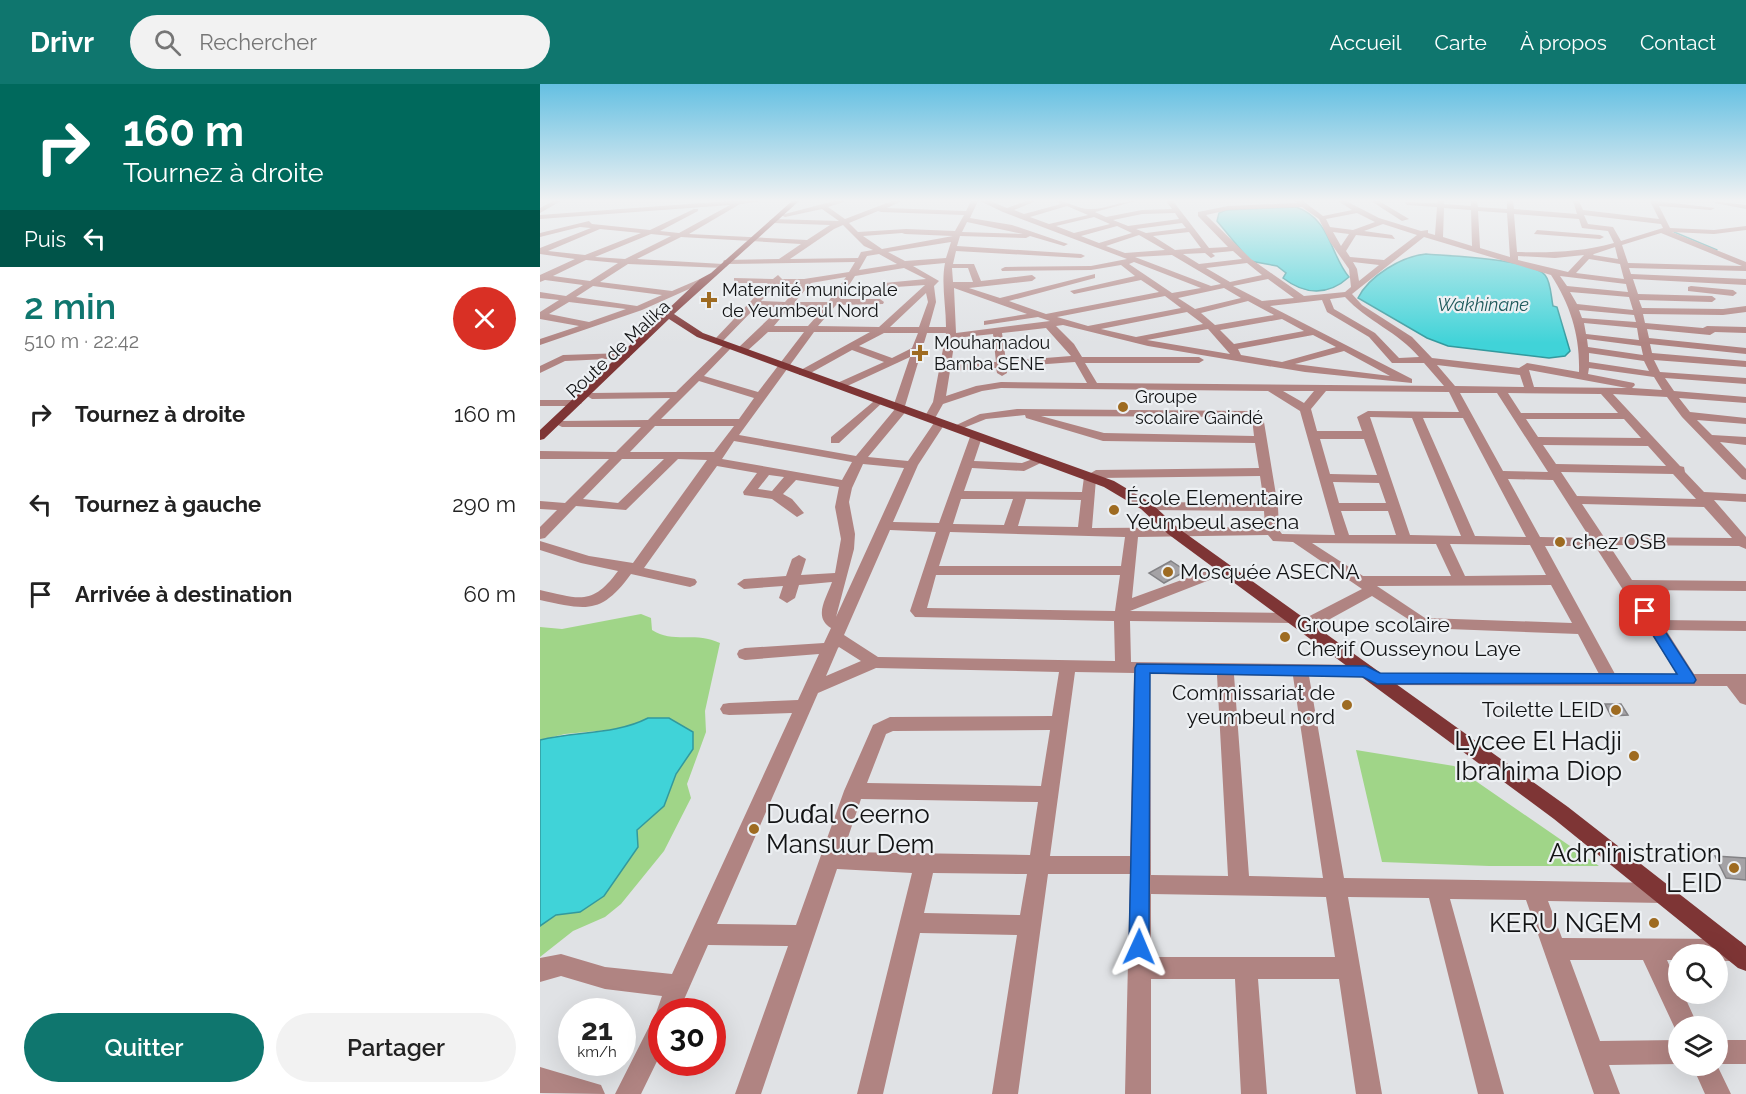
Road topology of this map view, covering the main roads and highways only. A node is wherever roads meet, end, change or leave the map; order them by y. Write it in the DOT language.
graph roads {
  1 [pos="743,248"];
  2 [pos="714,275"];
  3 [pos="673,316"];
  4 [pos="540,436"];
  5 [pos="540,445"];
  6 [pos="1740,955"];
  1 -- 2 [label="main road, Route de Malika"];
  2 -- 3 [label="main road, Route de Malika"];
  2 -- 3 [label="main road, Route de Malika"];
  3 -- 4 [label="main road, Route de Malika"];
  3 -- 5 [label="main road, Route de Malika"];
  3 -- 6 [label="main road"];
}
